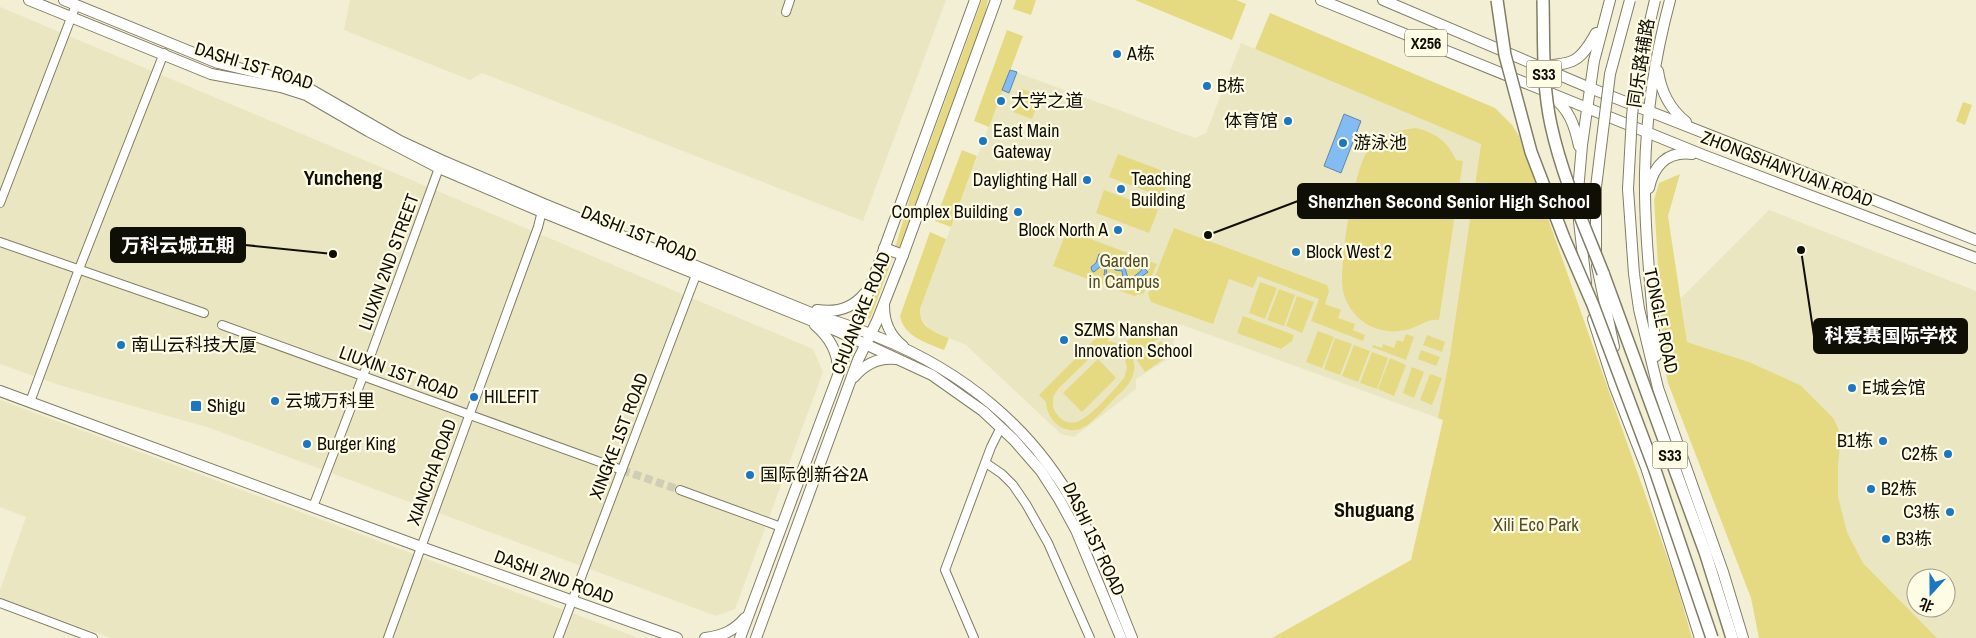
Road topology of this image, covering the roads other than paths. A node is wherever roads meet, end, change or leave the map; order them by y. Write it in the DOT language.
graph roads {
  1 [pos="29,0"];
  2 [pos="64,0"];
  3 [pos="790,0"];
  4 [pos="975,0"];
  5 [pos="996,0"];
  6 [pos="1321,0"];
  7 [pos="1383,0"];
  8 [pos="1497,0"];
  9 [pos="1543,0"];
  10 [pos="1610,0"];
  11 [pos="1630,0"];
  12 [pos="1655,0"];
  13 [pos="1670,0"];
  14 [pos="76,5"];
  15 [pos="786,12"];
  16 [pos="72,16"];
  17 [pos="1604,19"];
  18 [pos="1659,44"];
  19 [pos="164,54"];
  20 [pos="1536,66"];
  21 [pos="1531,85"];
  22 [pos="1590,88"];
  23 [pos="1587,108"];
  24 [pos="1650,110"];
  25 [pos="1693,128"];
  26 [pos="1647,132"];
  27 [pos="1703,155"];
  28 [pos="1581,157"];
  29 [pos="439,168"];
  30 [pos="0,203"];
  31 [pos="1646,204"];
  32 [pos="543,208"];
  33 [pos="1976,240"];
  34 [pos="0,242"];
  35 [pos="884,248"];
  36 [pos="903,255"];
  37 [pos="1976,258"];
  38 [pos="78,269"];
  39 [pos="696,275"];
  40 [pos="730,279"];
  41 [pos="870,286"];
  42 [pos="885,302"];
  43 [pos="204,313"];
  44 [pos="806,318"];
  45 [pos="826,318"];
  46 [pos="222,325"];
  47 [pos="854,333"];
  48 [pos="868,339"];
  49 [pos="909,351"];
  50 [pos="909,363"];
  51 [pos="363,376"];
  52 [pos="838,378"];
  53 [pos="850,384"];
  54 [pos="1658,388"];
  55 [pos="0,391"];
  56 [pos="30,402"];
  57 [pos="469,414"];
  58 [pos="1001,427"];
  59 [pos="986,463"];
  60 [pos="622,470"];
  61 [pos="1649,475"];
  62 [pos="680,490"];
  63 [pos="313,507"];
  64 [pos="781,527"];
  65 [pos="420,547"];
  66 [pos="572,601"];
  67 [pos="0,603"];
  68 [pos="749,613"];
  69 [pos="93,638"];
  70 [pos="388,638"];
  71 [pos="558,638"];
  72 [pos="676,638"];
  73 [pos="705,638"];
  74 [pos="740,638"];
  75 [pos="756,638"];
  76 [pos="974,638"];
  77 [pos="1090,638"];
  78 [pos="1121,638"];
  79 [pos="1132,638"];
  80 [pos="1700,638"];
  81 [pos="1712,638"];
  82 [pos="1732,638"];
  83 [pos="1743,638"];
  1 -- 16 [label="main road, DASHI 1ST ROAD"];
  2 -- 14 [label="main road, DASHI 1ST ROAD"];
  3 -- 15 [label="street"];
  4 -- 35 [label="main road, CHUANGKE ROAD"];
  5 -- 36 [label="main road, CHUANGKE ROAD"];
  6 -- 21 [label="main road, X256"];
  7 -- 20 [label="main road, X256"];
  8 -- 81 [label="highway, S33, bridge"];
  9 -- 82 [label="highway, S33, bridge"];
  10 -- 17 [label="main road, X256"];
  11 -- 61 [label="main road, bridge"];
  12 -- 54 [label="main road, TONGLE ROAD, bridge"];
  13 -- 18 [label="main road, 同乐路辅路"];
  14 -- 16 [label="street"];
  14 -- 32 [label="main road, DASHI 1ST ROAD"];
  16 -- 19 [label="main road, DASHI 1ST ROAD"];
  16 -- 30 [label="street"];
  17 -- 20 [label="main road, X256"];
  17 -- 22 [label="main road, X256"];
  18 -- 24 [label="main road, 同乐路辅路"];
  18 -- 25 [label="main road"];
  19 -- 29 [label="main road, DASHI 1ST ROAD"];
  19 -- 38 [label="street"];
  20 -- 22 [label="main road, X256"];
  21 -- 23 [label="main road, X256"];
  21 -- 28 [label="main road"];
  22 -- 23 [label="main road"];
  22 -- 24 [label="main road, X256"];
  23 -- 26 [label="main road, ZHONGSHANYUAN ROAD / X256"];
  23 -- 28 [label="main road"];
  24 -- 25 [label="main road, ZHONGSHANYUAN ROAD"];
  24 -- 26 [label="main road, 同乐路辅路"];
  25 -- 33 [label="main road, ZHONGSHANYUAN ROAD"];
  26 -- 27 [label="main road, ZHONGSHANYUAN ROAD"];
  26 -- 31 [label="main road, 同乐路辅路"];
  27 -- 31 [label="main road"];
  27 -- 37 [label="main road, ZHONGSHANYUAN ROAD"];
  28 -- 61 [label="main road"];
  29 -- 32 [label="main road, DASHI 1ST ROAD"];
  29 -- 51 [label="street, LIUXIN 2ND STREET"];
  31 -- 54 [label="main road"];
  32 -- 39 [label="main road, DASHI 1ST ROAD"];
  32 -- 40 [label="main road, DASHI 1ST ROAD"];
  32 -- 57 [label="street, XIANCHA ROAD"];
  34 -- 38 [label="street"];
  35 -- 36 [label="main road"];
  35 -- 41 [label="main road, CHUANGKE ROAD"];
  36 -- 42 [label="main road, CHUANGKE ROAD"];
  38 -- 43 [label="street"];
  38 -- 56 [label="street"];
  39 -- 40 [label="street"];
  39 -- 44 [label="main road, DASHI 1ST ROAD"];
  39 -- 60 [label="street, XINGKE 1ST ROAD"];
  40 -- 45 [label="main road, DASHI 1ST ROAD"];
  41 -- 45 [label="main road"];
  41 -- 47 [label="main road, CHUANGKE ROAD"];
  42 -- 48 [label="main road, CHUANGKE ROAD"];
  42 -- 49 [label="main road"];
  44 -- 47 [label="main road, DASHI 1ST ROAD"];
  44 -- 52 [label="main road"];
  45 -- 47 [label="main road, DASHI 1ST ROAD"];
  46 -- 51 [label="street, LIUXIN 1ST ROAD"];
  47 -- 48 [label="main road, DASHI 1ST ROAD"];
  47 -- 52 [label="main road, CHUANGKE ROAD"];
  48 -- 49 [label="main road, DASHI 1ST ROAD"];
  48 -- 50 [label="main road, DASHI 1ST ROAD"];
  48 -- 53 [label="main road, CHUANGKE ROAD"];
  49 -- 79 [label="main road, DASHI 1ST ROAD"];
  50 -- 53 [label="main road"];
  50 -- 58 [label="main road, DASHI 1ST ROAD"];
  51 -- 57 [label="street, LIUXIN 1ST ROAD"];
  51 -- 63 [label="street, LIUXIN 2ND STREET"];
  52 -- 64 [label="main road, CHUANGKE ROAD"];
  53 -- 75 [label="main road, CHUANGKE ROAD"];
  54 -- 83 [label="main road, TONGLE ROAD"];
  55 -- 56 [label="main road, DASHI 2ND ROAD"];
  56 -- 63 [label="main road, DASHI 2ND ROAD"];
  57 -- 60 [label="street, LIUXIN 1ST ROAD"];
  57 -- 65 [label="street, XIANCHA ROAD"];
  58 -- 59 [label="street"];
  58 -- 78 [label="main road, DASHI 1ST ROAD"];
  59 -- 76 [label="street"];
  59 -- 77 [label="street"];
  60 -- 66 [label="street, XINGKE 1ST ROAD"];
  61 -- 80 [label="main road"];
  62 -- 64 [label="street"];
  63 -- 65 [label="main road, DASHI 2ND ROAD"];
  64 -- 68 [label="main road, CHUANGKE ROAD"];
  65 -- 66 [label="main road, DASHI 2ND ROAD"];
  65 -- 70 [label="street, XIANCHA ROAD"];
  66 -- 71 [label="street, XINGKE 1ST ROAD"];
  66 -- 72 [label="main road, DASHI 2ND ROAD"];
  67 -- 69 [label="street"];
  68 -- 73 [label="main road"];
  68 -- 74 [label="main road, CHUANGKE ROAD"];
}
